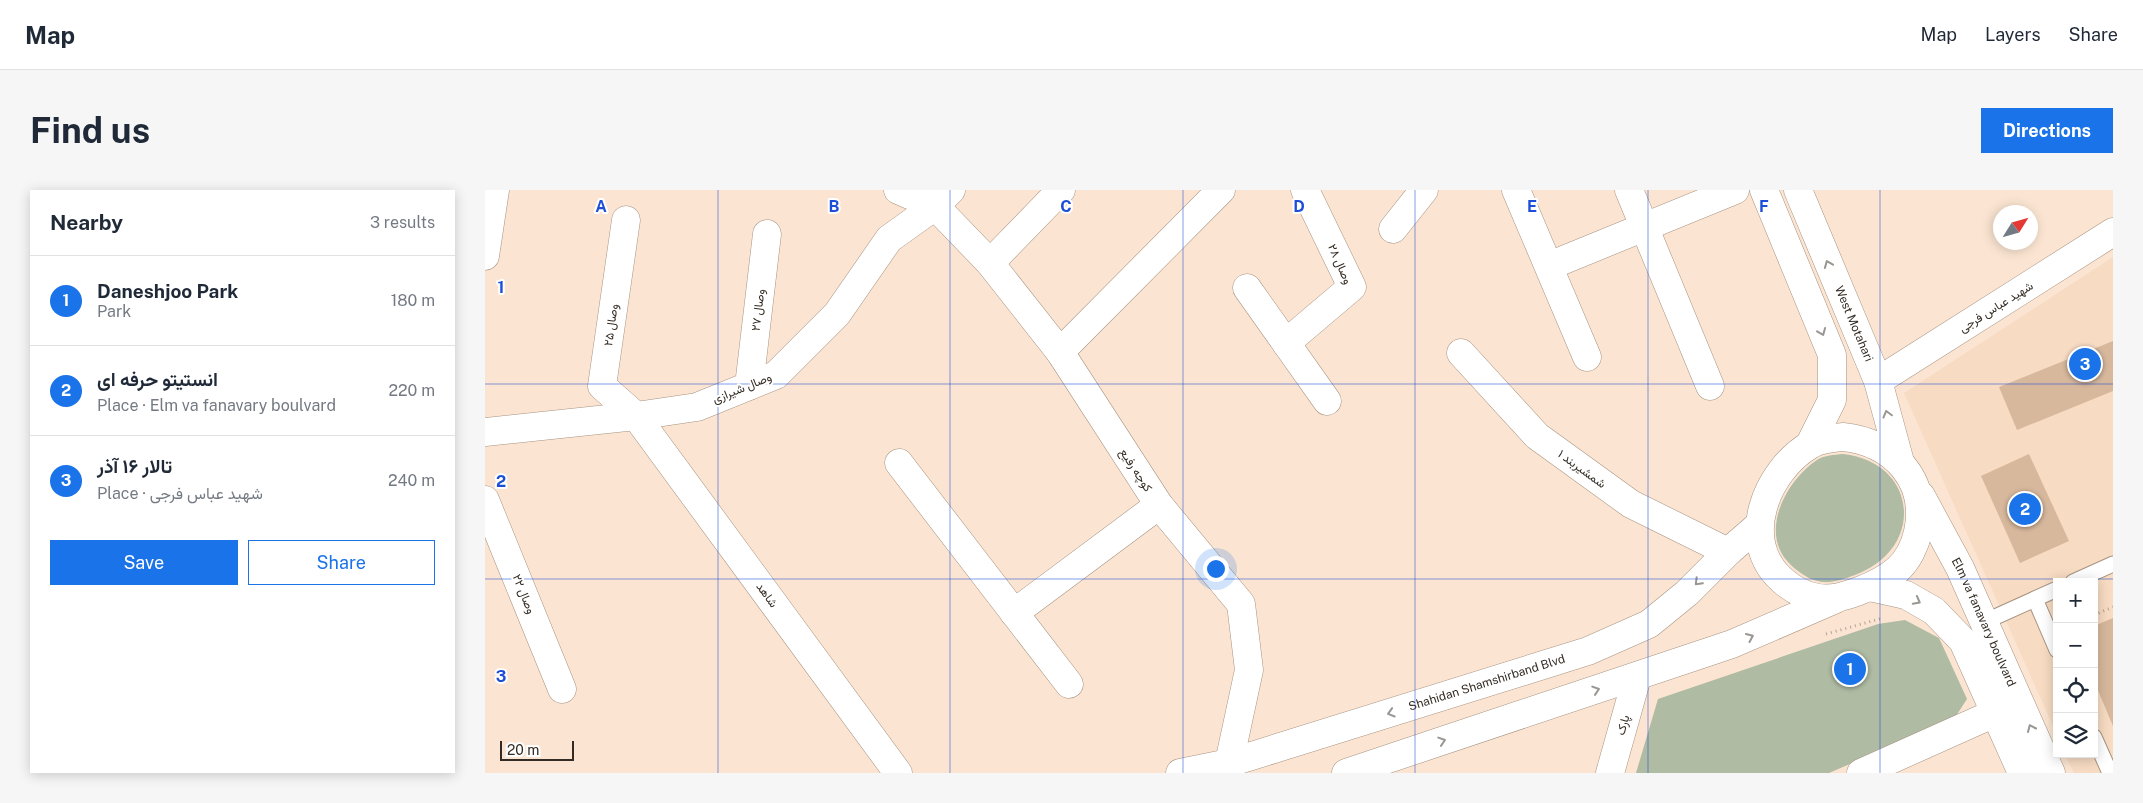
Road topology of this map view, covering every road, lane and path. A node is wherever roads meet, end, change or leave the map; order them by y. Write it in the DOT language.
graph roads {
  1 [pos="495,190"];
  2 [pos="898,190"];
  3 [pos="1061,190"];
  4 [pos="1221,190"];
  5 [pos="1305,190"];
  6 [pos="1424,190"];
  7 [pos="1516,190"];
  8 [pos="1629,190"];
  9 [pos="1735,190"];
  10 [pos="1764,190"];
  11 [pos="1798,190"];
  12 [pos="943,198"];
  13 [pos="626,220"];
  14 [pos="1645,227"];
  15 [pos="1393,229"];
  16 [pos="2113,232"];
  17 [pos="767,234"];
  18 [pos="485,256"];
  19 [pos="990,263"];
  20 [pos="1549,266"];
  21 [pos="1247,288"];
  22 [pos="1286,343"];
  23 [pos="1060,352"];
  24 [pos="1461,353"];
  25 [pos="1587,357"];
  26 [pos="1878,381"];
  27 [pos="749,386"];
  28 [pos="1710,386"];
  29 [pos="1327,400"];
  30 [pos="635,416"];
  31 [pos="485,432"];
  32 [pos="1810,444"];
  33 [pos="899,463"];
  34 [pos="1905,468"];
  35 [pos="485,500"];
  36 [pos="1159,505"];
  37 [pos="1759,525"];
  38 [pos="1728,552"];
  39 [pos="2113,564"];
  40 [pos="2082,578"];
  41 [pos="1870,586"];
  42 [pos="2053,591"];
  43 [pos="1836,599"];
  44 [pos="2035,599"];
  45 [pos="2113,607"];
  46 [pos="1014,613"];
  47 [pos="2098,613"];
  48 [pos="1984,622"];
  49 [pos="2053,641"];
  50 [pos="1637,677"];
  51 [pos="1069,684"];
  52 [pos="563,689"];
  53 [pos="1995,713"];
  54 [pos="2098,746"];
  55 [pos="1229,764"];
  56 [pos="898,773"];
  57 [pos="1180,773"];
  58 [pos="1346,773"];
  59 [pos="1610,773"];
  60 [pos="1861,773"];
  61 [pos="2022,773"];
  62 [pos="2051,773"];
  63 [pos="2110,773"];
  1 -- 18 [label="street"];
  2 -- 12 [label="street"];
  3 -- 19 [label="street"];
  4 -- 23 [label="street"];
  5 -- 22 [label="street, وصال ۲۸"];
  6 -- 15 [label="street"];
  7 -- 20 [label="street"];
  8 -- 14 [label="street"];
  9 -- 14 [label="street"];
  10 -- 32 [label="street, one-way"];
  26 -- 11 [label="street, West Motahari, one-way"];
  12 -- 19 [label="street, کوچه رفیع"];
  12 -- 27 [label="street, وصال شیرازی"];
  13 -- 30 [label="street, وصال ۲۵"];
  14 -- 20 [label="street"];
  14 -- 28 [label="street"];
  16 -- 26 [label="street, شهید عباس فرجی"];
  17 -- 27 [label="street, وصال ۲۷"];
  19 -- 23 [label="street, کوچه رفیع"];
  20 -- 25 [label="street"];
  21 -- 22 [label="street"];
  22 -- 29 [label="street"];
  23 -- 36 [label="street, کوچه رفیع"];
  24 -- 38 [label="street, شمشیربند ۱"];
  34 -- 26 [label="street, West Motahari, one-way"];
  27 -- 30 [label="street, وصال شیرازی"];
  30 -- 31 [label="street, وصال شیرازی"];
  30 -- 56 [label="street, شاهد"];
  32 -- 34 [label="street"];
  32 -- 37 [label="street"];
  33 -- 46 [label="street"];
  34 -- 41 [label="street"];
  34 -- 48 [label="street, Elm va fanavary boulvard"];
  35 -- 52 [label="street, وصال ۲۲"];
  36 -- 46 [label="street"];
  36 -- 55 [label="street, کوچه رفیع"];
  37 -- 38 [label="street, Shahidan Shamshirband Blvd"];
  37 -- 43 [label="street"];
  38 -- 55 [label="street, Shahidan Shamshirband Blvd, one-way"];
  39 -- 40 [label="lane"];
  41 -- 43 [label="street"];
  41 -- 53 [label="street, Elm va fanavary boulvard, one-way"];
  42 -- 44 [label="lane"];
  50 -- 43 [label="street, one-way"];
  44 -- 48 [label="lane"];
  44 -- 49 [label="lane"];
  45 -- 47 [label="path"];
  46 -- 51 [label="street"];
  62 -- 48 [label="street, Elm va fanavary boulvard, one-way"];
  58 -- 50 [label="street, one-way"];
  50 -- 59 [label="street, پارک"];
  53 -- 60 [label="street"];
  53 -- 61 [label="street, Elm va fanavary boulvard"];
  54 -- 63 [label="lane"];
  55 -- 57 [label="street, Shahidan Shamshirband Blvd"];
}
